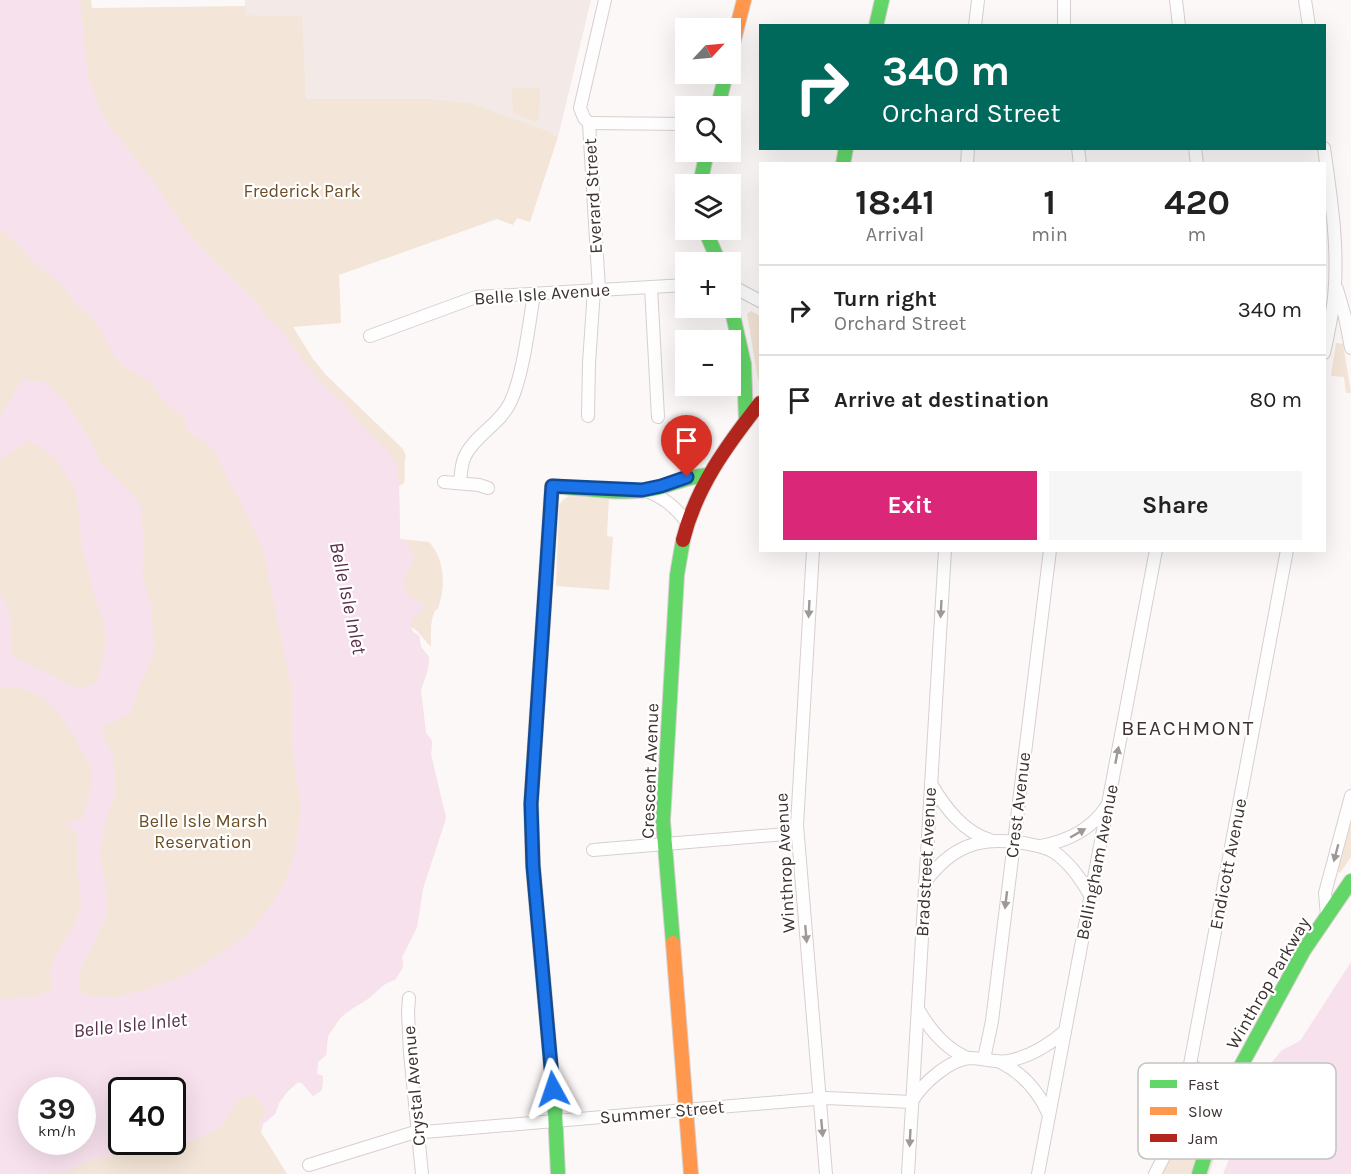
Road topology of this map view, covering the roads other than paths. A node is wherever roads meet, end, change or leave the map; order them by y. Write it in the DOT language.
graph roads {
  1 [pos="605,0"];
  2 [pos="744,0"];
  3 [pos="882,0"];
  4 [pos="978,0"];
  5 [pos="1065,0"];
  6 [pos="1176,0"];
  7 [pos="1305,0"];
  8 [pos="739,18"];
  9 [pos="876,24"];
  10 [pos="975,24"];
  11 [pos="1064,24"];
  12 [pos="1179,24"];
  13 [pos="1309,24"];
  14 [pos="589,123"];
  15 [pos="675,124"];
  16 [pos="1326,163"];
  17 [pos="1335,285"];
  18 [pos="675,286"];
  19 [pos="651,287"];
  20 [pos="596,290"];
  21 [pos="741,291"];
  22 [pos="534,294"];
  23 [pos="759,300"];
  24 [pos="734,318"];
  25 [pos="370,336"];
  26 [pos="1326,343"];
  27 [pos="1351,348"];
  28 [pos="759,404"];
  29 [pos="588,416"];
  30 [pos="658,417"];
  31 [pos="746,421"];
  32 [pos="708,476"];
  33 [pos="444,482"];
  34 [pos="460,483"];
  35 [pos="488,488"];
  36 [pos="642,490"];
  37 [pos="687,523"];
  38 [pos="813,552"];
  39 [pos="945,552"];
  40 [pos="1050,552"];
  41 [pos="1156,552"];
  42 [pos="1287,552"];
  43 [pos="931,784"];
  44 [pos="1351,796"];
  45 [pos="1107,805"];
  46 [pos="797,833"];
  47 [pos="992,840"];
  48 [pos="1013,842"];
  49 [pos="664,844"];
  50 [pos="1040,846"];
  51 [pos="593,850"];
  52 [pos="1351,881"];
  53 [pos="925,882"];
  54 [pos="1090,895"];
  55 [pos="1326,916"];
  56 [pos="409,998"];
  57 [pos="918,1009"];
  58 [pos="1065,1031"];
  59 [pos="968,1058"];
  60 [pos="984,1059"];
  61 [pos="1000,1062"];
  62 [pos="1190,1063"];
  63 [pos="1243,1063"];
  64 [pos="819,1099"];
  65 [pos="912,1102"];
  66 [pos="686,1110"];
  67 [pos="1049,1115"];
  68 [pos="555,1121"];
  69 [pos="418,1132"];
  70 [pos="1163,1159"];
  71 [pos="1204,1159"];
  72 [pos="309,1165"];
  73 [pos="422,1174"];
  74 [pos="558,1174"];
  75 [pos="691,1174"];
  76 [pos="826,1174"];
  77 [pos="908,1174"];
  78 [pos="1038,1174"];
  79 [pos="1155,1174"];
  80 [pos="1199,1174"];
  1 -- 14 [label="street, Everard Street"];
  2 -- 8 [label="street"];
  3 -- 9 [label="street"];
  4 -- 10 [label="street"];
  5 -- 11 [label="street"];
  6 -- 12 [label="street"];
  7 -- 13 [label="street"];
  14 -- 15 [label="street"];
  14 -- 20 [label="street, Everard Street"];
  16 -- 17 [label="street"];
  17 -- 26 [label="street"];
  17 -- 27 [label="street"];
  18 -- 19 [label="street, Belle Isle Avenue"];
  19 -- 20 [label="street, Belle Isle Avenue"];
  19 -- 30 [label="street"];
  20 -- 22 [label="street, Belle Isle Avenue"];
  20 -- 29 [label="street, Everard Street"];
  21 -- 23 [label="street"];
  22 -- 25 [label="street, Belle Isle Avenue"];
  22 -- 34 [label="street"];
  24 -- 31 [label="street"];
  28 -- 31 [label="street, Crescent Avenue"];
  31 -- 32 [label="street, Crescent Avenue"];
  32 -- 36 [label="street"];
  32 -- 37 [label="street, Crescent Avenue"];
  33 -- 34 [label="street"];
  34 -- 35 [label="street"];
  36 -- 37 [label="street"];
  36 -- 68 [label="street"];
  37 -- 49 [label="street, Crescent Avenue"];
  38 -- 46 [label="street, Winthrop Avenue, one-way"];
  39 -- 43 [label="street, Bradstreet Avenue, one-way"];
  40 -- 48 [label="street, Crest Avenue"];
  45 -- 41 [label="street, Bellingham Avenue, one-way"];
  42 -- 62 [label="street, Endicott Avenue"];
  43 -- 47 [label="street"];
  43 -- 53 [label="street, Bradstreet Avenue"];
  44 -- 55 [label="street, one-way"];
  50 -- 45 [label="street, one-way"];
  45 -- 54 [label="street, Bellingham Avenue"];
  46 -- 49 [label="street"];
  46 -- 64 [label="street, Winthrop Avenue, one-way"];
  47 -- 48 [label="street"];
  47 -- 53 [label="street"];
  48 -- 50 [label="street"];
  48 -- 60 [label="street, Crest Avenue, one-way"];
  49 -- 51 [label="street"];
  49 -- 66 [label="street, Crescent Avenue"];
  50 -- 54 [label="street"];
  52 -- 55 [label="street, Winthrop Parkway"];
  53 -- 57 [label="street, Bradstreet Avenue"];
  54 -- 58 [label="street, Bellingham Avenue"];
  55 -- 63 [label="street, Winthrop Parkway"];
  56 -- 69 [label="street, Crystal Avenue"];
  57 -- 59 [label="street"];
  57 -- 65 [label="street, Bradstreet Avenue"];
  58 -- 61 [label="street"];
  58 -- 67 [label="street, Bellingham Avenue"];
  59 -- 60 [label="street"];
  59 -- 65 [label="street"];
  60 -- 61 [label="street"];
  61 -- 67 [label="street"];
  64 -- 65 [label="street, Summer Street"];
  64 -- 66 [label="street, Summer Street"];
  64 -- 76 [label="street, Winthrop Avenue, one-way"];
  65 -- 77 [label="street, Bradstreet Avenue, one-way"];
  66 -- 68 [label="street, Summer Street"];
  66 -- 75 [label="street, Crescent Avenue"];
  67 -- 78 [label="street, Bellingham Avenue"];
  68 -- 69 [label="street, Summer Street"];
  68 -- 74 [label="street"];
  69 -- 72 [label="street, Summer Street"];
  69 -- 73 [label="street, Crystal Avenue"];
  70 -- 79 [label="street, Endicott Avenue"];
  71 -- 80 [label="street, Winthrop Parkway"];
}
